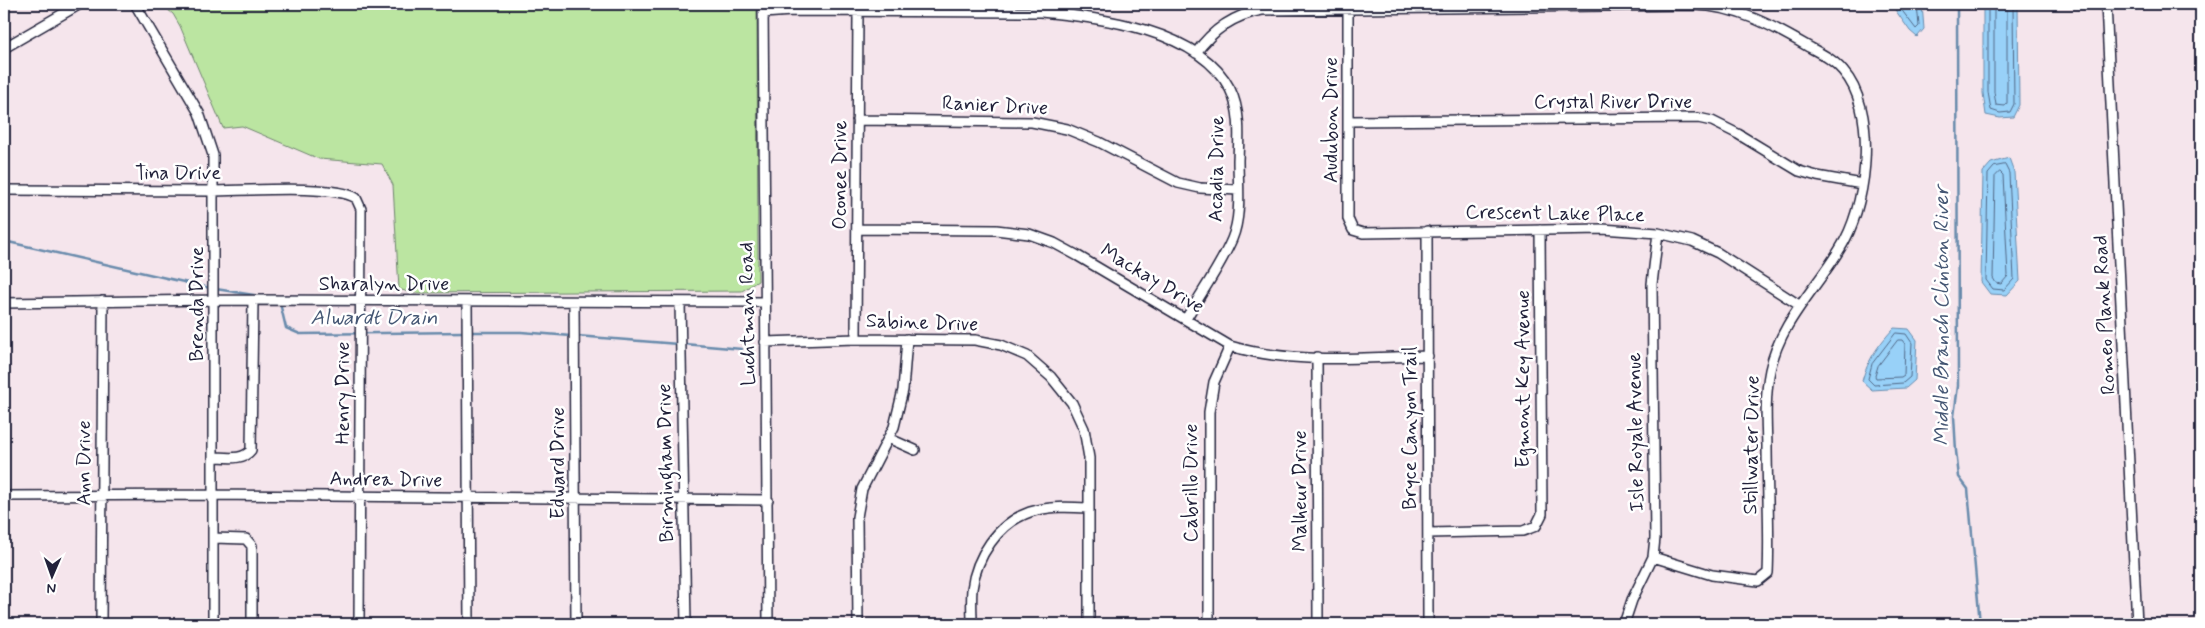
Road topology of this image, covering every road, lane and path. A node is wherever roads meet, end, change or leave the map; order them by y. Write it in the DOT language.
graph roads {
  1 [pos="80,4"];
  2 [pos="135,4"];
  3 [pos="2106,4"];
  4 [pos="763,8"];
  5 [pos="1348,8"];
  6 [pos="858,11"];
  7 [pos="4,48"];
  8 [pos="1196,53"];
  9 [pos="857,120"];
  10 [pos="1349,121"];
  11 [pos="1862,184"];
  12 [pos="4,190"];
  13 [pos="1238,190"];
  14 [pos="215,191"];
  15 [pos="351,195"];
  16 [pos="858,229"];
  17 [pos="1353,230"];
  18 [pos="1540,230"];
  19 [pos="1427,231"];
  20 [pos="1658,233"];
  21 [pos="214,300"];
  22 [pos="103,301"];
  23 [pos="253,301"];
  24 [pos="359,302"];
  25 [pos="467,302"];
  26 [pos="574,302"];
  27 [pos="680,302"];
  28 [pos="765,302"];
  29 [pos="4,303"];
  30 [pos="1799,305"];
  31 [pos="1186,319"];
  32 [pos="856,339"];
  33 [pos="907,339"];
  34 [pos="765,342"];
  35 [pos="1230,346"];
  36 [pos="1428,356"];
  37 [pos="1317,357"];
  38 [pos="888,438"];
  39 [pos="915,450"];
  40 [pos="213,457"];
  41 [pos="4,496"];
  42 [pos="101,496"];
  43 [pos="213,496"];
  44 [pos="361,497"];
  45 [pos="469,498"];
  46 [pos="577,498"];
  47 [pos="684,500"];
  48 [pos="768,500"];
  49 [pos="1088,508"];
  50 [pos="1428,533"];
  51 [pos="213,538"];
  52 [pos="1652,557"];
  53 [pos="101,624"];
  54 [pos="213,624"];
  55 [pos="252,624"];
  56 [pos="359,624"];
  57 [pos="469,624"];
  58 [pos="576,624"];
  59 [pos="686,624"];
  60 [pos="768,624"];
  61 [pos="858,624"];
  62 [pos="972,624"];
  63 [pos="1090,624"];
  64 [pos="1209,624"];
  65 [pos="1318,624"];
  66 [pos="1428,624"];
  67 [pos="1624,624"];
  68 [pos="2137,624"];
  1 -- 7 [label="street"];
  2 -- 14 [label="street, Brenda Drive"];
  3 -- 68 [label="street, Romeo Plank Road"];
  4 -- 6 [label="street, Acadia Drive"];
  4 -- 28 [label="street, Luchtman Road"];
  5 -- 8 [label="street, Stillwater Drive"];
  5 -- 10 [label="street, Audubon Drive"];
  5 -- 11 [label="street, Stillwater Drive"];
  6 -- 8 [label="street, Acadia Drive"];
  6 -- 9 [label="street, Oconee Drive"];
  8 -- 13 [label="street, Acadia Drive"];
  9 -- 13 [label="street, Ranier Drive"];
  9 -- 16 [label="street, Oconee Drive"];
  10 -- 11 [label="street, Crystal River Drive"];
  10 -- 17 [label="street, Audubon Drive"];
  11 -- 30 [label="street, Stillwater Drive"];
  12 -- 14 [label="street, Tina Drive"];
  13 -- 31 [label="street, Acadia Drive"];
  14 -- 15 [label="street, Tina Drive"];
  14 -- 21 [label="street, Brenda Drive"];
  15 -- 24 [label="street, Henry Drive"];
  16 -- 31 [label="street, Mackay Drive"];
  16 -- 32 [label="street, Oconee Drive"];
  17 -- 19 [label="street, Crescent Lake Place"];
  18 -- 19 [label="street, Crescent Lake Place"];
  18 -- 20 [label="street, Crescent Lake Place"];
  18 -- 50 [label="street, Egmont Key Avenue"];
  19 -- 36 [label="street, Bryce Canyon Trail"];
  20 -- 30 [label="street, Crescent Lake Place"];
  20 -- 52 [label="street, Isle Royale Avenue"];
  21 -- 22 [label="street, Sharalyn Drive"];
  21 -- 23 [label="street, Sharalyn Drive"];
  21 -- 40 [label="street, Brenda Drive"];
  22 -- 29 [label="street, Sharalyn Drive"];
  22 -- 42 [label="street, Ann Drive"];
  23 -- 24 [label="street, Sharalyn Drive"];
  23 -- 40 [label="street"];
  24 -- 25 [label="street, Sharalyn Drive"];
  24 -- 44 [label="street, Henry Drive"];
  25 -- 26 [label="street, Sharalyn Drive"];
  25 -- 45 [label="street"];
  26 -- 27 [label="street, Sharalyn Drive"];
  26 -- 46 [label="street, Edward Drive"];
  27 -- 28 [label="street, Sharalyn Drive"];
  27 -- 47 [label="street, Birmingham Drive"];
  28 -- 34 [label="street, Luchtman Road"];
  30 -- 52 [label="street, Stillwater Drive"];
  31 -- 35 [label="street, Mackay Drive"];
  32 -- 33 [label="street, Sabine Drive"];
  32 -- 34 [label="street, Sabine Drive"];
  33 -- 38 [label="street"];
  33 -- 49 [label="street, Sabine Drive"];
  34 -- 48 [label="street, Luchtman Road"];
  35 -- 37 [label="street, Mackay Drive"];
  35 -- 64 [label="street, Cabrillo Drive"];
  36 -- 37 [label="street, Mackay Drive"];
  36 -- 50 [label="street, Bryce Canyon Trail"];
  37 -- 65 [label="street, Malheur Drive"];
  38 -- 39 [label="street"];
  38 -- 61 [label="street"];
  40 -- 43 [label="street, Brenda Drive"];
  41 -- 42 [label="street, Andrea Drive"];
  42 -- 43 [label="street, Andrea Drive"];
  42 -- 53 [label="street, Ann Drive"];
  43 -- 44 [label="street, Andrea Drive"];
  43 -- 51 [label="street, Brenda Drive"];
  44 -- 45 [label="street, Andrea Drive"];
  44 -- 56 [label="street, Henry Drive"];
  45 -- 46 [label="street, Andrea Drive"];
  45 -- 57 [label="street"];
  46 -- 47 [label="street, Andrea Drive"];
  46 -- 58 [label="street, Edward Drive"];
  47 -- 48 [label="street, Andrea Drive"];
  47 -- 59 [label="street, Birmingham Drive"];
  48 -- 60 [label="street, Luchtman Road"];
  49 -- 62 [label="street"];
  49 -- 63 [label="street, Sabine Drive"];
  50 -- 66 [label="street, Bryce Canyon Trail"];
  51 -- 54 [label="street, Brenda Drive"];
  51 -- 55 [label="street"];
  52 -- 67 [label="street, Isle Royale Avenue"];
}
